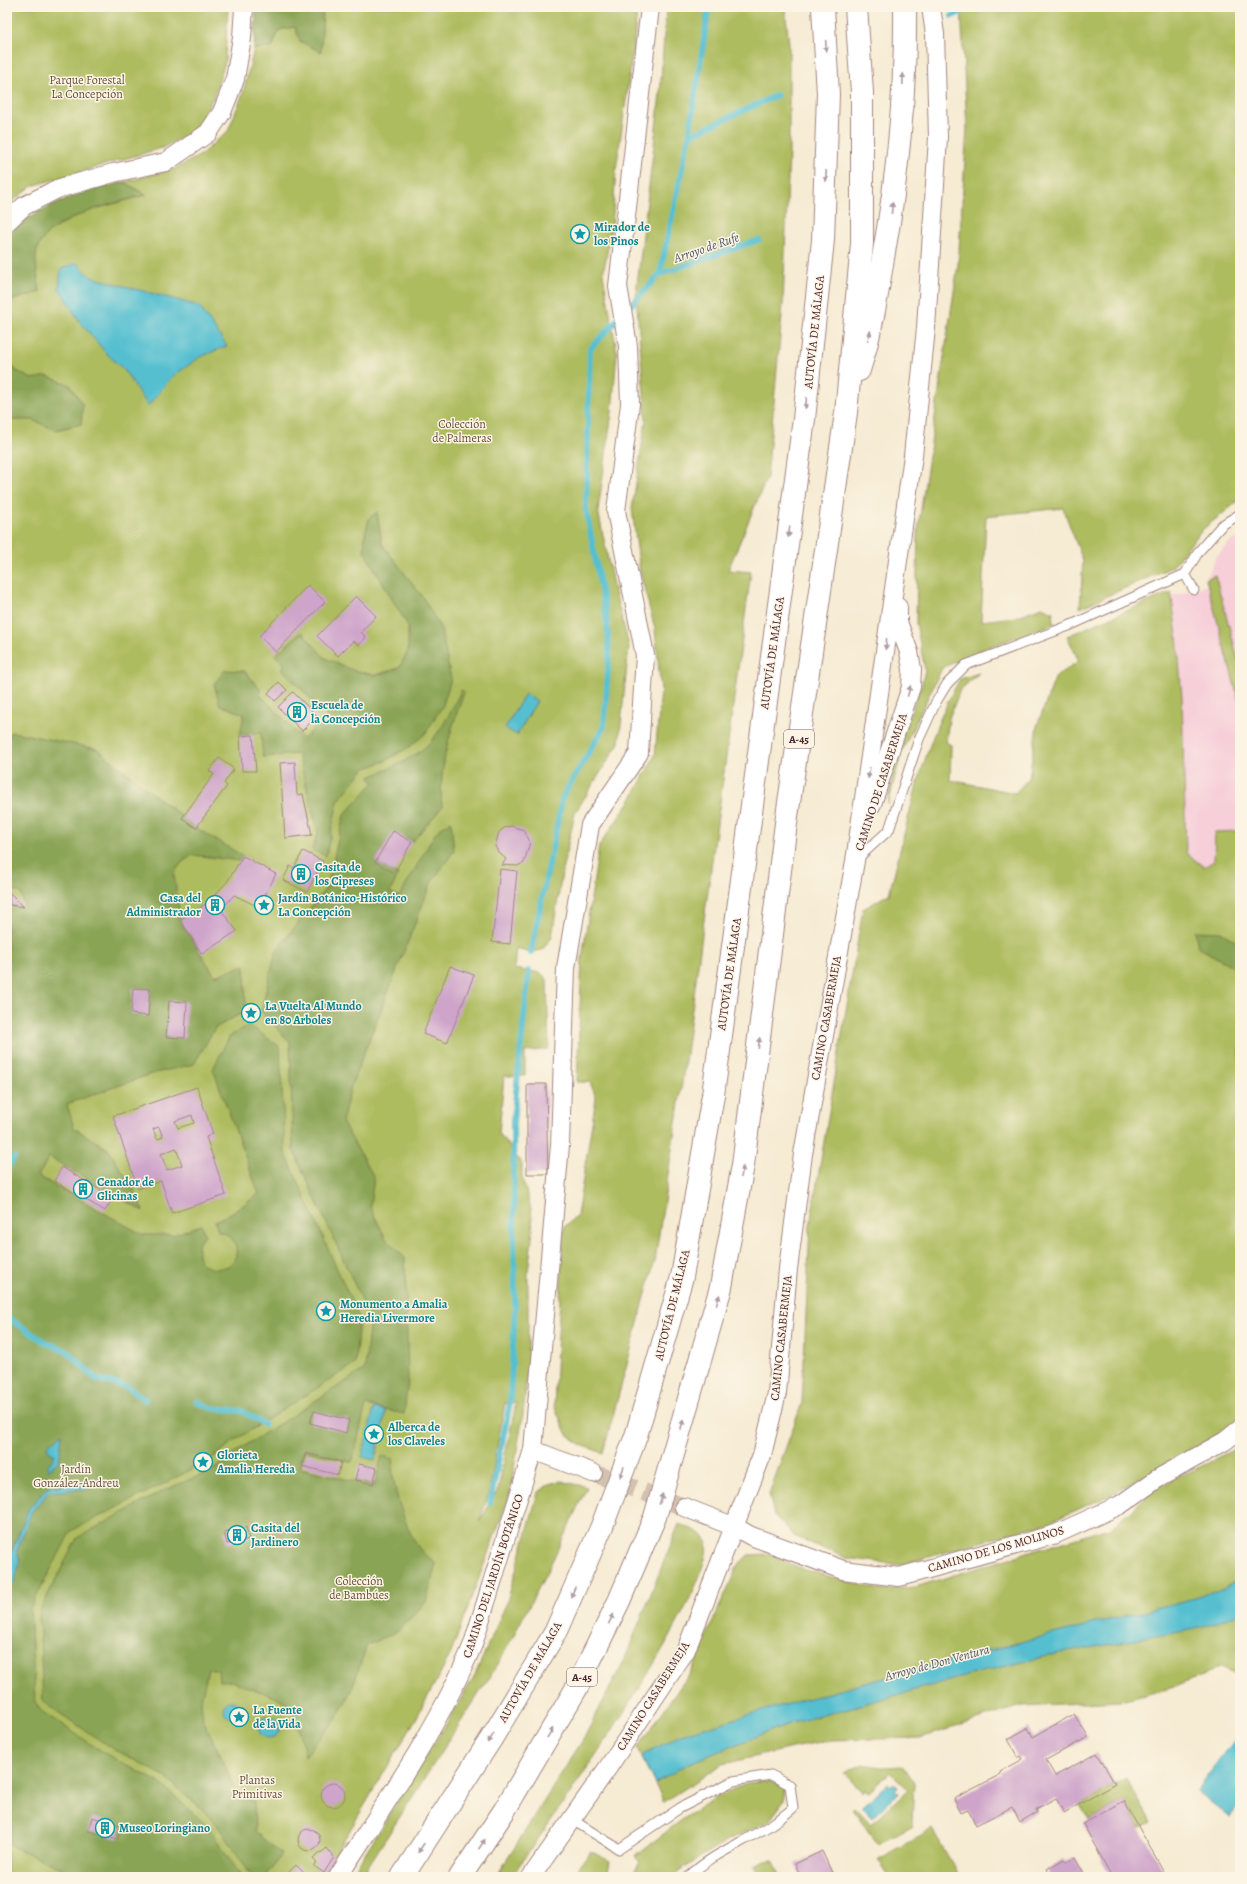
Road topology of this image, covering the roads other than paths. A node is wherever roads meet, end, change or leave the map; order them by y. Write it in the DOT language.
graph roads {
  1 [pos="244,7"];
  2 [pos="650,7"];
  3 [pos="823,7"];
  4 [pos="856,7"];
  5 [pos="905,7"];
  6 [pos="931,7"];
  7 [pos="7,222"];
  8 [pos="846,413"];
  9 [pos="1240,514"];
  10 [pos="896,570"];
  11 [pos="1185,574"];
  12 [pos="1194,590"];
  13 [pos="855,862"];
  14 [pos="1240,1429"];
  15 [pos="533,1450"];
  16 [pos="593,1473"];
  17 [pos="684,1507"];
  18 [pos="735,1527"];
  19 [pos="571,1819"];
  20 [pos="338,1877"];
  21 [pos="402,1877"];
  22 [pos="460,1877"];
  23 [pos="531,1877"];
  24 [pos="688,1877"];
  1 -- 7 [label="street"];
  2 -- 15 [label="street, CAMINO DEL JARDÍN BOTÁNICO"];
  3 -- 21 [label="highway, AUTOVÍA DE MÁLAGA, one-way"];
  4 -- 8 [label="highway, A-45"];
  8 -- 5 [label="highway, one-way"];
  6 -- 10 [label="street"];
  22 -- 8 [label="highway, A-45, one-way"];
  9 -- 11 [label="lane"];
  10 -- 13 [label="street, CAMINO DE CASABERMEJA, one-way"];
  13 -- 10 [label="street, CAMINO DE CASABERMEJA, one-way"];
  11 -- 12 [label="lane"];
  11 -- 13 [label="lane"];
  13 -- 18 [label="street, CAMINO CASABERMEJA"];
  14 -- 18 [label="street, CAMINO DE LOS MOLINOS"];
  15 -- 16 [label="street"];
  15 -- 20 [label="street, CAMINO DEL JARDÍN BOTÁNICO"];
  17 -- 18 [label="street"];
  18 -- 19 [label="street, CAMINO CASABERMEJA"];
  19 -- 23 [label="street, CAMINO CASABERMEJA"];
  19 -- 24 [label="lane"];
}
